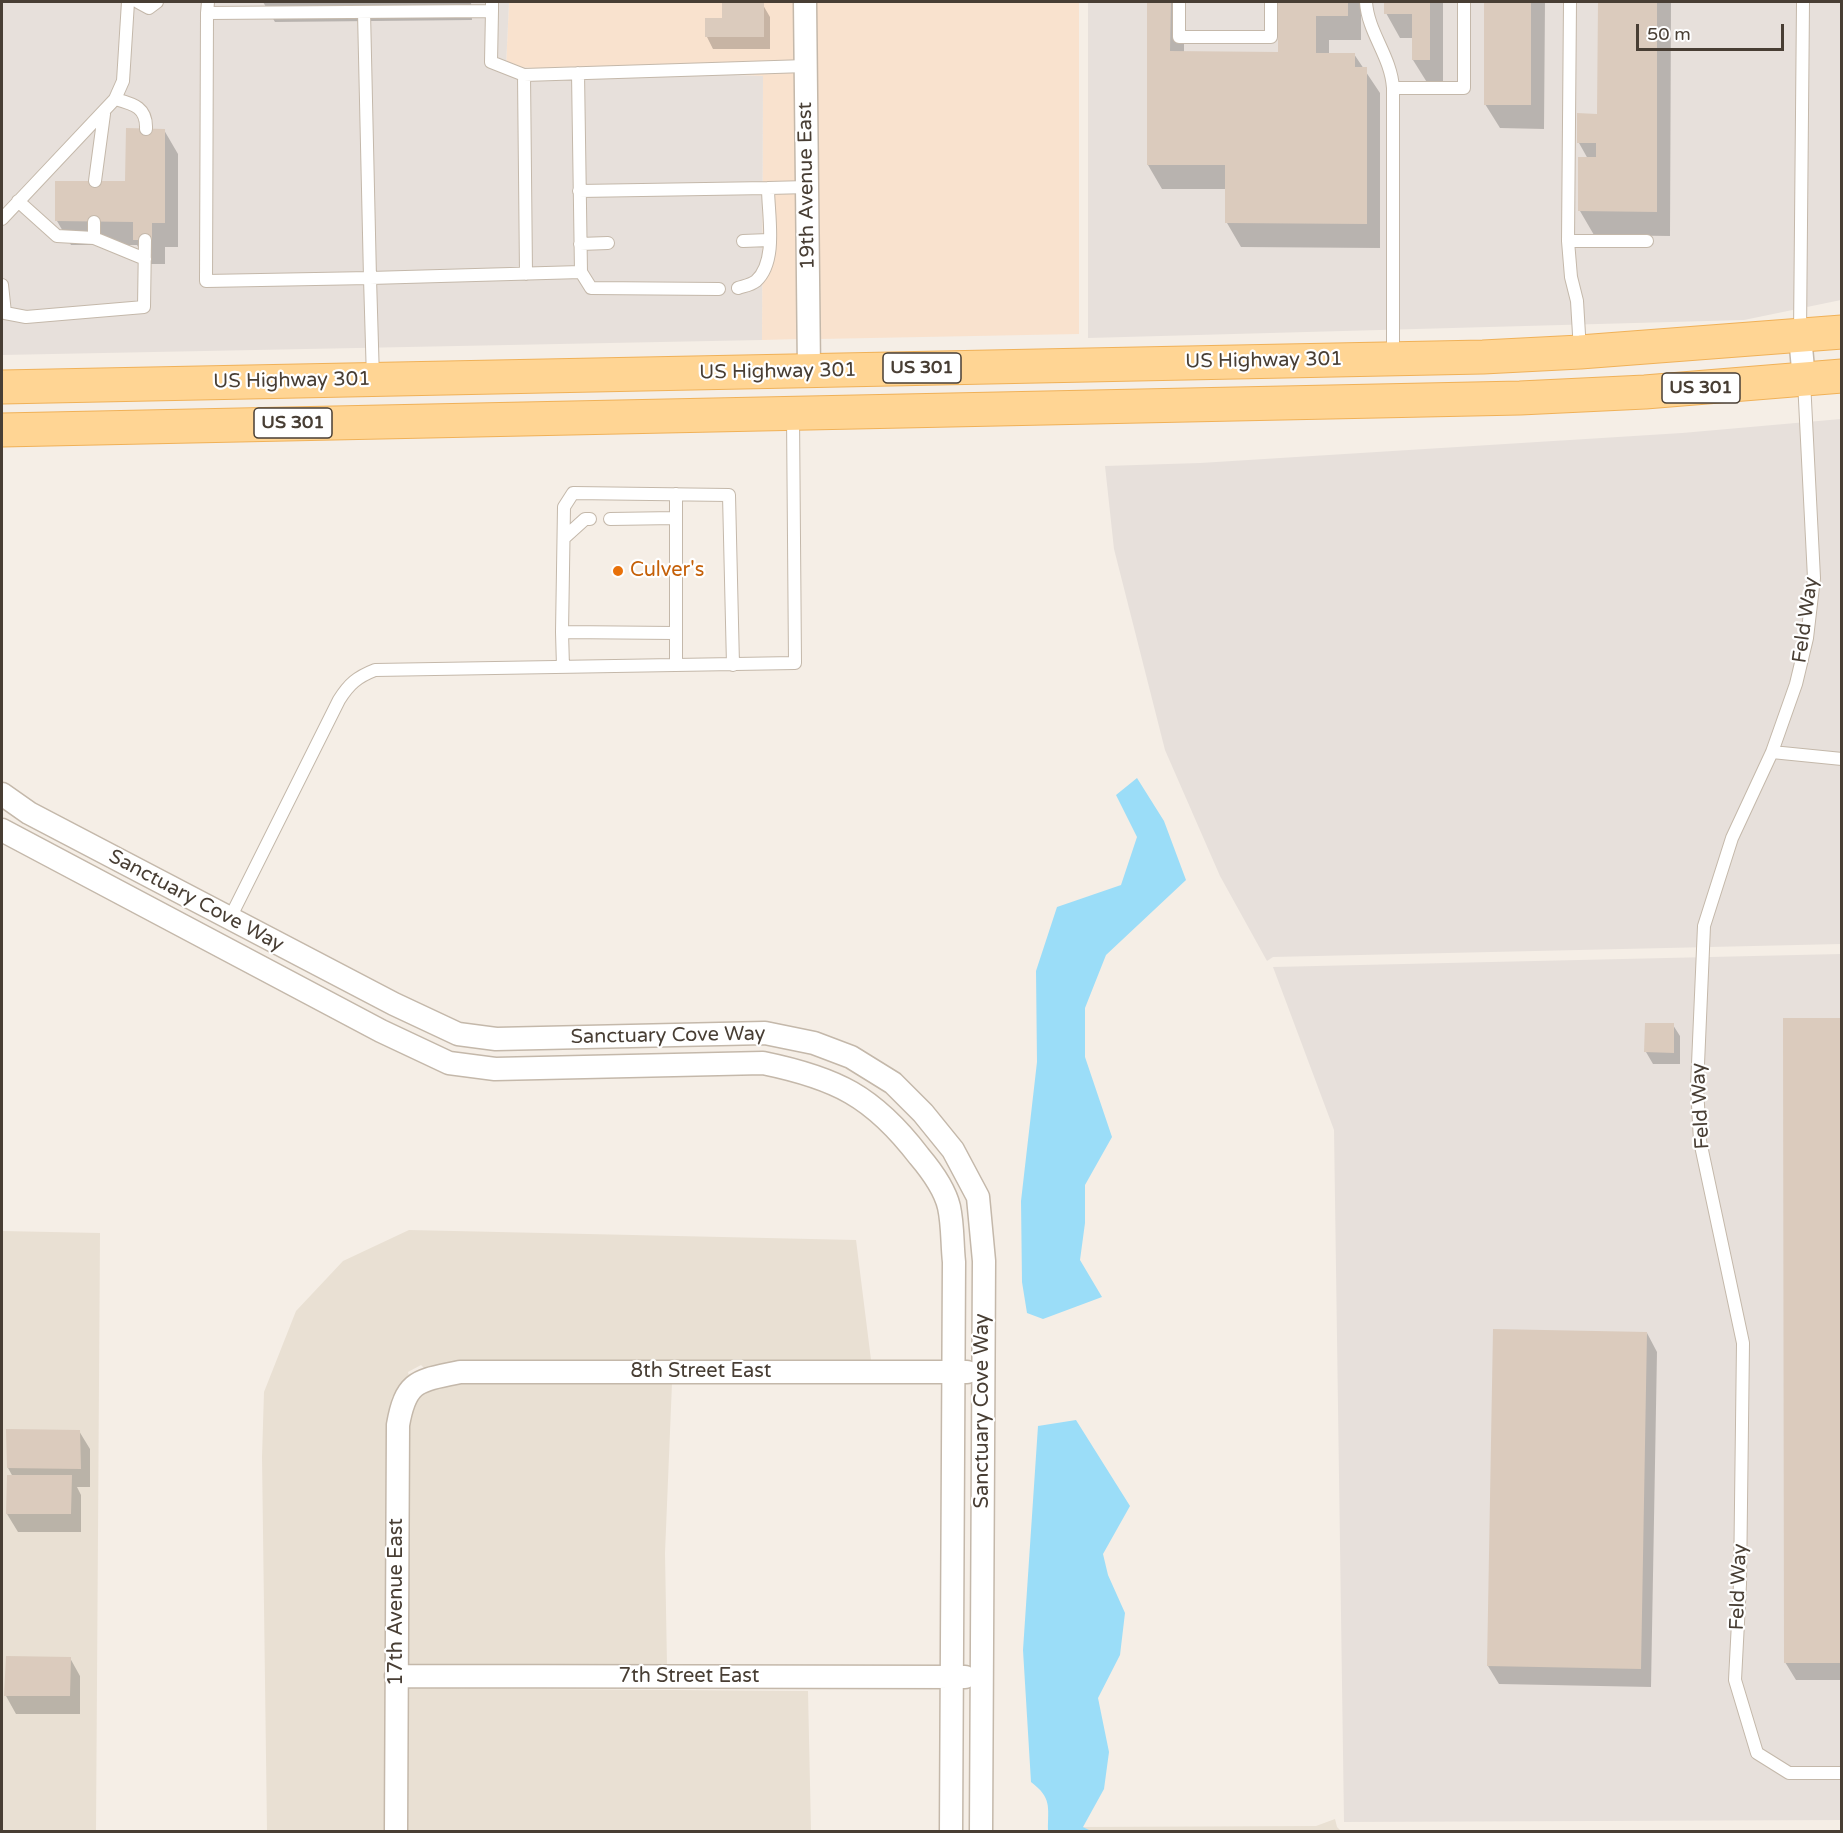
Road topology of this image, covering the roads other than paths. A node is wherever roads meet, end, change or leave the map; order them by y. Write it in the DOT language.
graph roads {
  1 [pos="128,2"];
  2 [pos="138,2"];
  3 [pos="157,2"];
  4 [pos="805,2"];
  5 [pos="1179,2"];
  6 [pos="1271,2"];
  7 [pos="1366,2"];
  8 [pos="1464,2"];
  9 [pos="1570,2"];
  10 [pos="1803,2"];
  11 [pos="492,6"];
  12 [pos="208,7"];
  13 [pos="364,12"];
  14 [pos="806,66"];
  15 [pos="578,73"];
  16 [pos="524,75"];
  17 [pos="1394,88"];
  18 [pos="115,99"];
  19 [pos="104,114"];
  20 [pos="146,129"];
  21 [pos="95,181"];
  22 [pos="808,187"];
  23 [pos="768,188"];
  24 [pos="579,191"];
  25 [pos="18,201"];
  26 [pos="2,219"];
  27 [pos="94,222"];
  28 [pos="94,238"];
  29 [pos="146,240"];
  30 [pos="769,240"];
  31 [pos="743,241"];
  32 [pos="1568,241"];
  33 [pos="1647,241"];
  34 [pos="608,243"];
  35 [pos="580,244"];
  36 [pos="145,260"];
  37 [pos="581,272"];
  38 [pos="526,274"];
  39 [pos="370,278"];
  40 [pos="2,285"];
  41 [pos="738,288"];
  42 [pos="719,289"];
  43 [pos="1842,332"];
  44 [pos="1800,336"];
  45 [pos="1580,352"];
  46 [pos="1393,359"];
  47 [pos="1010,366"];
  48 [pos="809,371"];
  49 [pos="1842,376"];
  50 [pos="374,380"];
  51 [pos="1804,380"];
  52 [pos="2,387"];
  53 [pos="1141,405"];
  54 [pos="793,412"];
  55 [pos="647,415"];
  56 [pos="2,430"];
  57 [pos="676,494"];
  58 [pos="676,518"];
  59 [pos="590,519"];
  60 [pos="610,519"];
  61 [pos="564,538"];
  62 [pos="562,632"];
  63 [pos="675,633"];
  64 [pos="676,665"];
  65 [pos="733,665"];
  66 [pos="562,667"];
  67 [pos="1772,752"];
  68 [pos="1842,759"];
  69 [pos="2,794"];
  70 [pos="29,813"];
  71 [pos="6,840"];
  72 [pos="230,918"];
  73 [pos="953,1371"];
  74 [pos="982,1372"];
  75 [pos="421,1381"];
  76 [pos="396,1676"];
  77 [pos="982,1676"];
  78 [pos="952,1677"];
  79 [pos="1842,1773"];
  80 [pos="396,1832"];
  81 [pos="951,1832"];
  82 [pos="981,1832"];
  1 -- 18 [label="lane"];
  2 -- 3 [label="lane"];
  4 -- 14 [label="street, 19th Avenue East"];
  5 -- 6 [label="lane"];
  7 -- 17 [label="lane"];
  8 -- 17 [label="lane"];
  9 -- 32 [label="lane"];
  10 -- 44 [label="lane"];
  11 -- 13 [label="lane"];
  11 -- 16 [label="lane"];
  12 -- 13 [label="lane"];
  12 -- 39 [label="lane"];
  13 -- 39 [label="lane"];
  14 -- 15 [label="lane"];
  14 -- 22 [label="street, 19th Avenue East"];
  15 -- 16 [label="lane"];
  15 -- 24 [label="lane"];
  16 -- 38 [label="lane"];
  17 -- 46 [label="lane"];
  18 -- 19 [label="lane"];
  18 -- 20 [label="lane"];
  19 -- 21 [label="lane"];
  19 -- 25 [label="lane"];
  22 -- 23 [label="lane"];
  22 -- 48 [label="street, 19th Avenue East"];
  23 -- 24 [label="lane"];
  23 -- 30 [label="lane"];
  24 -- 35 [label="lane"];
  25 -- 26 [label="lane"];
  25 -- 28 [label="lane"];
  27 -- 28 [label="lane"];
  28 -- 36 [label="lane"];
  29 -- 36 [label="lane"];
  30 -- 31 [label="lane"];
  30 -- 41 [label="lane"];
  32 -- 33 [label="lane"];
  32 -- 45 [label="lane"];
  34 -- 35 [label="lane"];
  35 -- 37 [label="lane"];
  36 -- 40 [label="lane"];
  37 -- 38 [label="lane"];
  37 -- 42 [label="lane"];
  38 -- 39 [label="lane"];
  39 -- 50 [label="lane"];
  43 -- 44 [label="main road, US Highway 301 / US 301"];
  44 -- 45 [label="main road, US Highway 301 / US 301"];
  44 -- 51 [label="street"];
  45 -- 46 [label="main road, US Highway 301 / US 301"];
  46 -- 47 [label="main road, US Highway 301 / US 301"];
  46 -- 53 [label="main road"];
  47 -- 48 [label="main road, US Highway 301 / US 301"];
  47 -- 54 [label="main road"];
  48 -- 50 [label="main road, US Highway 301 / US 301"];
  48 -- 55 [label="main road"];
  49 -- 51 [label="main road, US 301"];
  50 -- 52 [label="main road, US Highway 301 / US 301"];
  51 -- 53 [label="main road, US 301"];
  51 -- 67 [label="lane, Feld Way"];
  53 -- 54 [label="main road, US 301"];
  54 -- 55 [label="main road, US 301"];
  54 -- 65 [label="lane"];
  55 -- 56 [label="main road, US 301"];
  57 -- 58 [label="lane"];
  57 -- 61 [label="lane"];
  57 -- 65 [label="lane"];
  58 -- 60 [label="lane"];
  58 -- 63 [label="lane"];
  59 -- 61 [label="lane"];
  61 -- 62 [label="lane"];
  62 -- 63 [label="lane"];
  62 -- 66 [label="lane"];
  63 -- 64 [label="lane"];
  64 -- 65 [label="lane"];
  64 -- 66 [label="lane"];
  66 -- 72 [label="lane"];
  67 -- 68 [label="lane"];
  67 -- 79 [label="lane, Feld Way"];
  69 -- 70 [label="street, Sanctuary Cove Way"];
  70 -- 71 [label="street"];
  70 -- 72 [label="street, Sanctuary Cove Way"];
  71 -- 73 [label="street, Sanctuary Cove Way"];
  72 -- 74 [label="street, Sanctuary Cove Way"];
  73 -- 74 [label="street, 8th Street East"];
  73 -- 75 [label="street, 8th Street East"];
  73 -- 78 [label="street, Sanctuary Cove Way"];
  74 -- 77 [label="street, Sanctuary Cove Way"];
  75 -- 76 [label="street, 17th Avenue East"];
  76 -- 78 [label="street, 7th Street East"];
  76 -- 80 [label="street, 17th Avenue East"];
  77 -- 78 [label="street, 7th Street East"];
  77 -- 82 [label="street, Sanctuary Cove Way"];
  78 -- 81 [label="street, Sanctuary Cove Way"];
}
